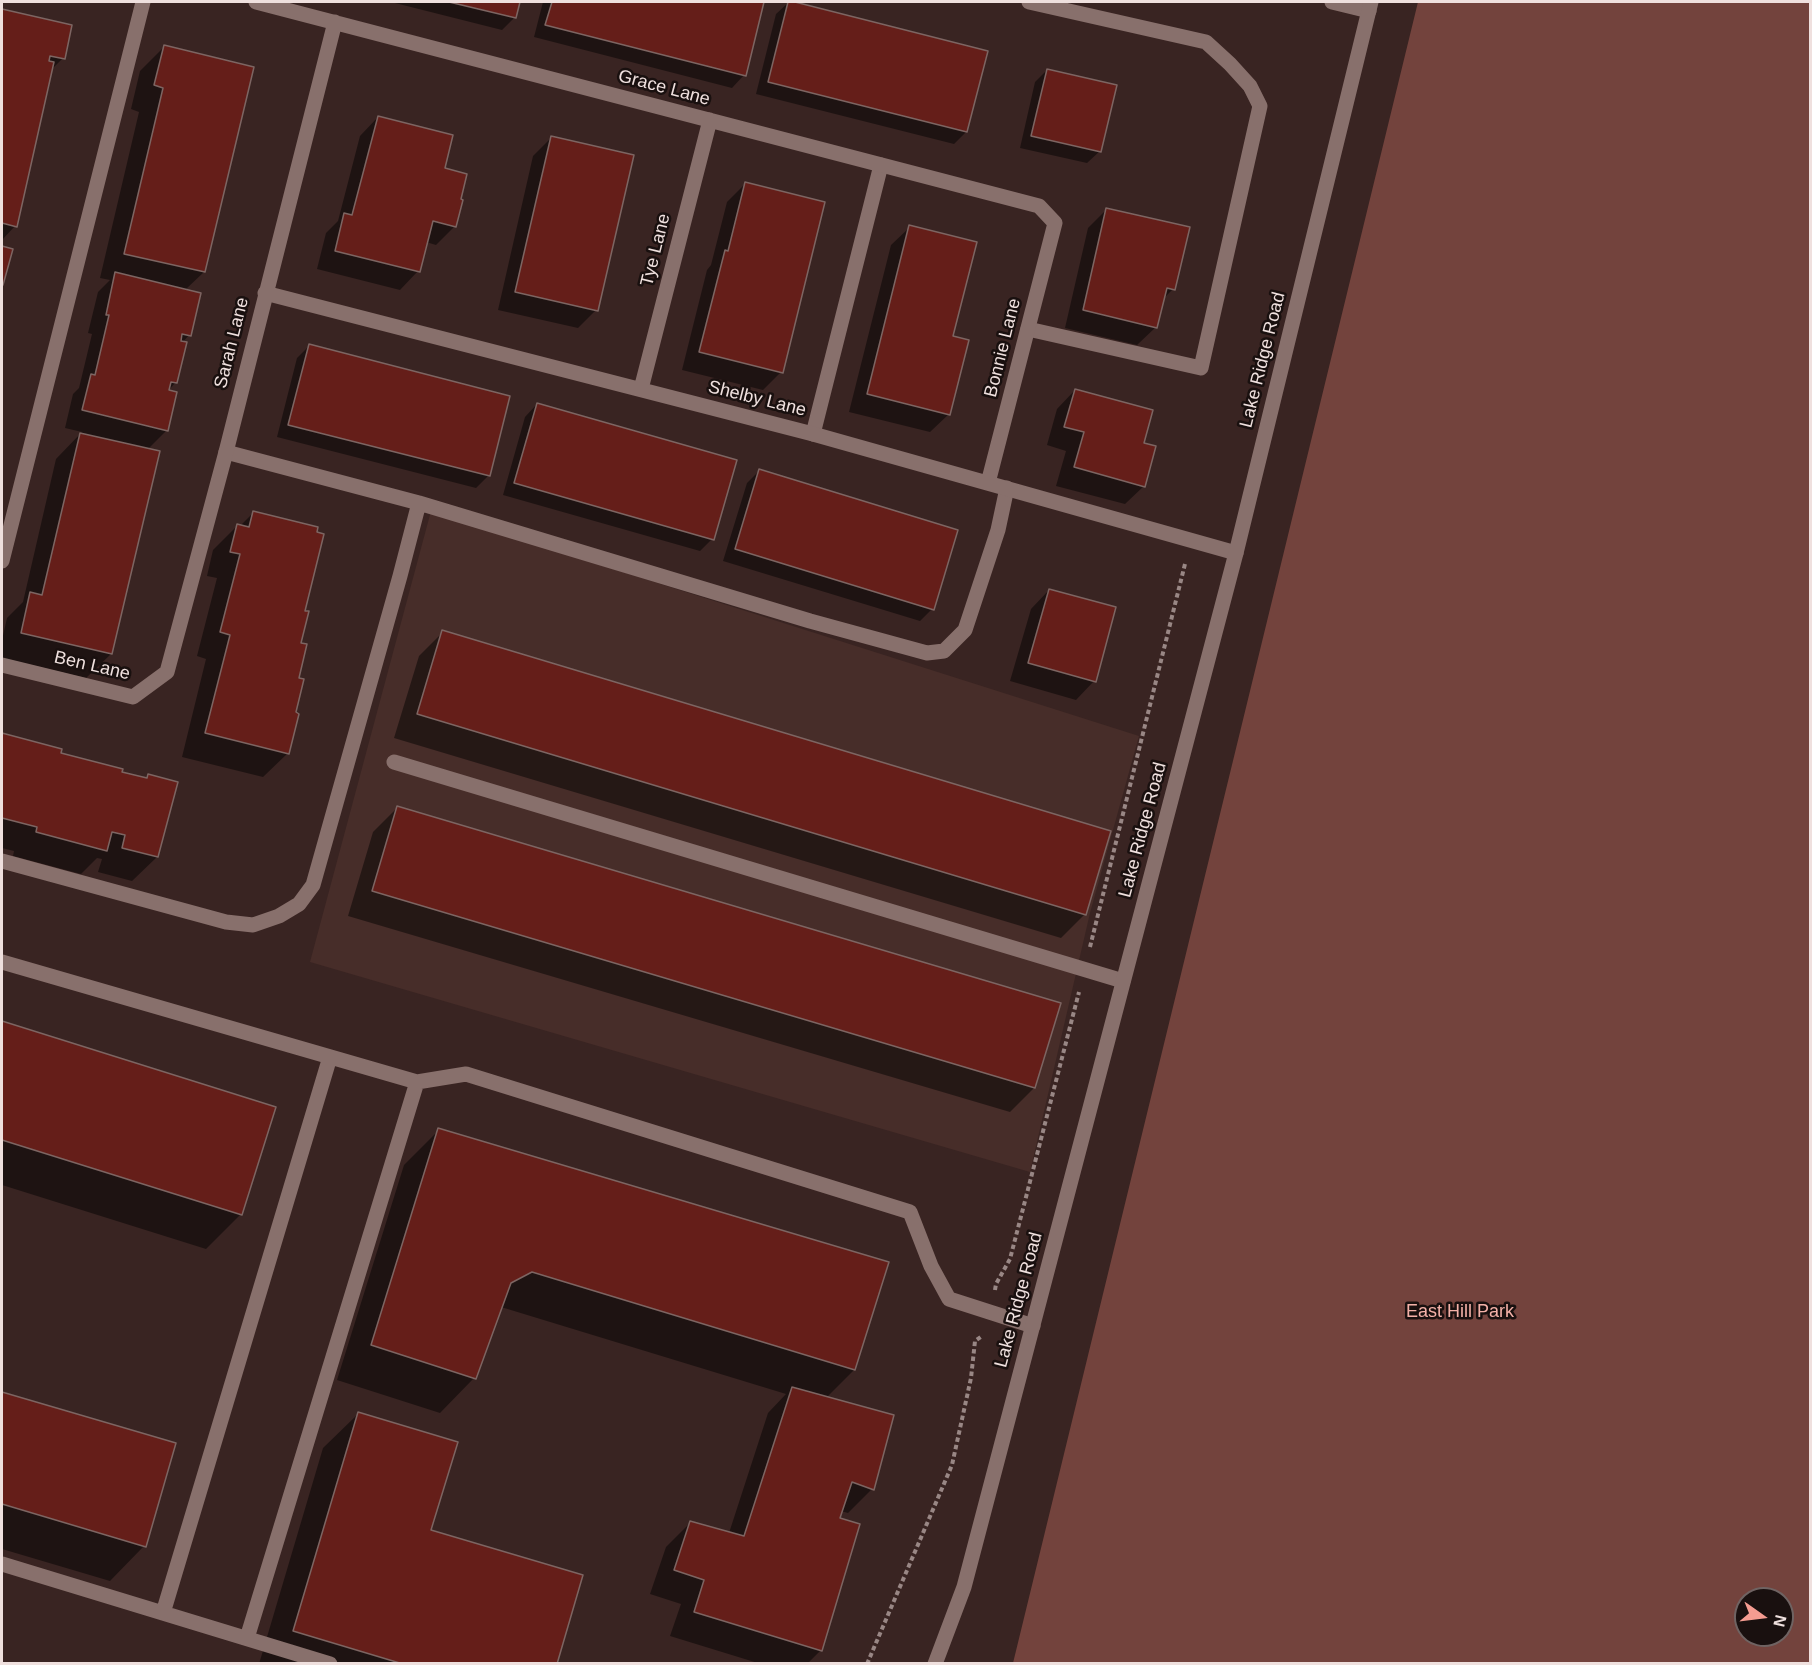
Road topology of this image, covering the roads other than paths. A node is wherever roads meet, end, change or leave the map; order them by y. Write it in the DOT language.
graph roads {
  1 [pos="142,2"];
  2 [pos="261,2"];
  3 [pos="1029,2"];
  4 [pos="1332,2"];
  5 [pos="1370,6"];
  6 [pos="334,22"];
  7 [pos="710,120"];
  8 [pos="881,165"];
  9 [pos="1055,223"];
  10 [pos="265,293"];
  11 [pos="1028,329"];
  12 [pos="641,389"];
  13 [pos="813,434"];
  14 [pos="226,452"];
  15 [pos="988,483"];
  16 [pos="1007,488"];
  17 [pos="419,503"];
  18 [pos="1236,553"];
  19 [pos="2,561"];
  20 [pos="2,665"];
  21 [pos="167,672"];
  22 [pos="394,762"];
  23 [pos="2,861"];
  24 [pos="2,962"];
  25 [pos="1124,981"];
  26 [pos="330,1057"];
  27 [pos="417,1082"];
  28 [pos="1033,1326"];
  29 [pos="2,1564"];
  30 [pos="163,1613"];
  31 [pos="247,1638"];
  32 [pos="330,1664"];
  33 [pos="935,1664"];
  1 -- 19 [label="street"];
  2 -- 6 [label="street, Grace Lane"];
  3 -- 11 [label="street"];
  4 -- 5 [label="street"];
  5 -- 18 [label="street, Lake Ridge Road"];
  6 -- 7 [label="street, Grace Lane"];
  6 -- 10 [label="street, Sarah Lane"];
  7 -- 8 [label="street, Grace Lane"];
  7 -- 12 [label="street, Tye Lane"];
  8 -- 9 [label="street, Grace Lane"];
  8 -- 13 [label="street"];
  9 -- 11 [label="street, Bonnie Lane"];
  10 -- 12 [label="street, Shelby Lane"];
  10 -- 14 [label="street, Sarah Lane"];
  11 -- 15 [label="street, Bonnie Lane"];
  12 -- 13 [label="street, Shelby Lane"];
  13 -- 15 [label="street, Shelby Lane"];
  14 -- 17 [label="street"];
  14 -- 21 [label="street, Sarah Lane"];
  15 -- 16 [label="street, Shelby Lane"];
  16 -- 17 [label="street"];
  16 -- 18 [label="street, Shelby Lane"];
  17 -- 23 [label="street"];
  18 -- 25 [label="street, Lake Ridge Road"];
  20 -- 21 [label="street, Ben Lane"];
  22 -- 25 [label="street"];
  24 -- 26 [label="street"];
  25 -- 28 [label="street, Lake Ridge Road"];
  26 -- 27 [label="street"];
  26 -- 30 [label="street"];
  27 -- 28 [label="street"];
  27 -- 31 [label="street"];
  28 -- 33 [label="street, Lake Ridge Road"];
  29 -- 30 [label="street"];
  30 -- 31 [label="street"];
  31 -- 32 [label="street"];
}
